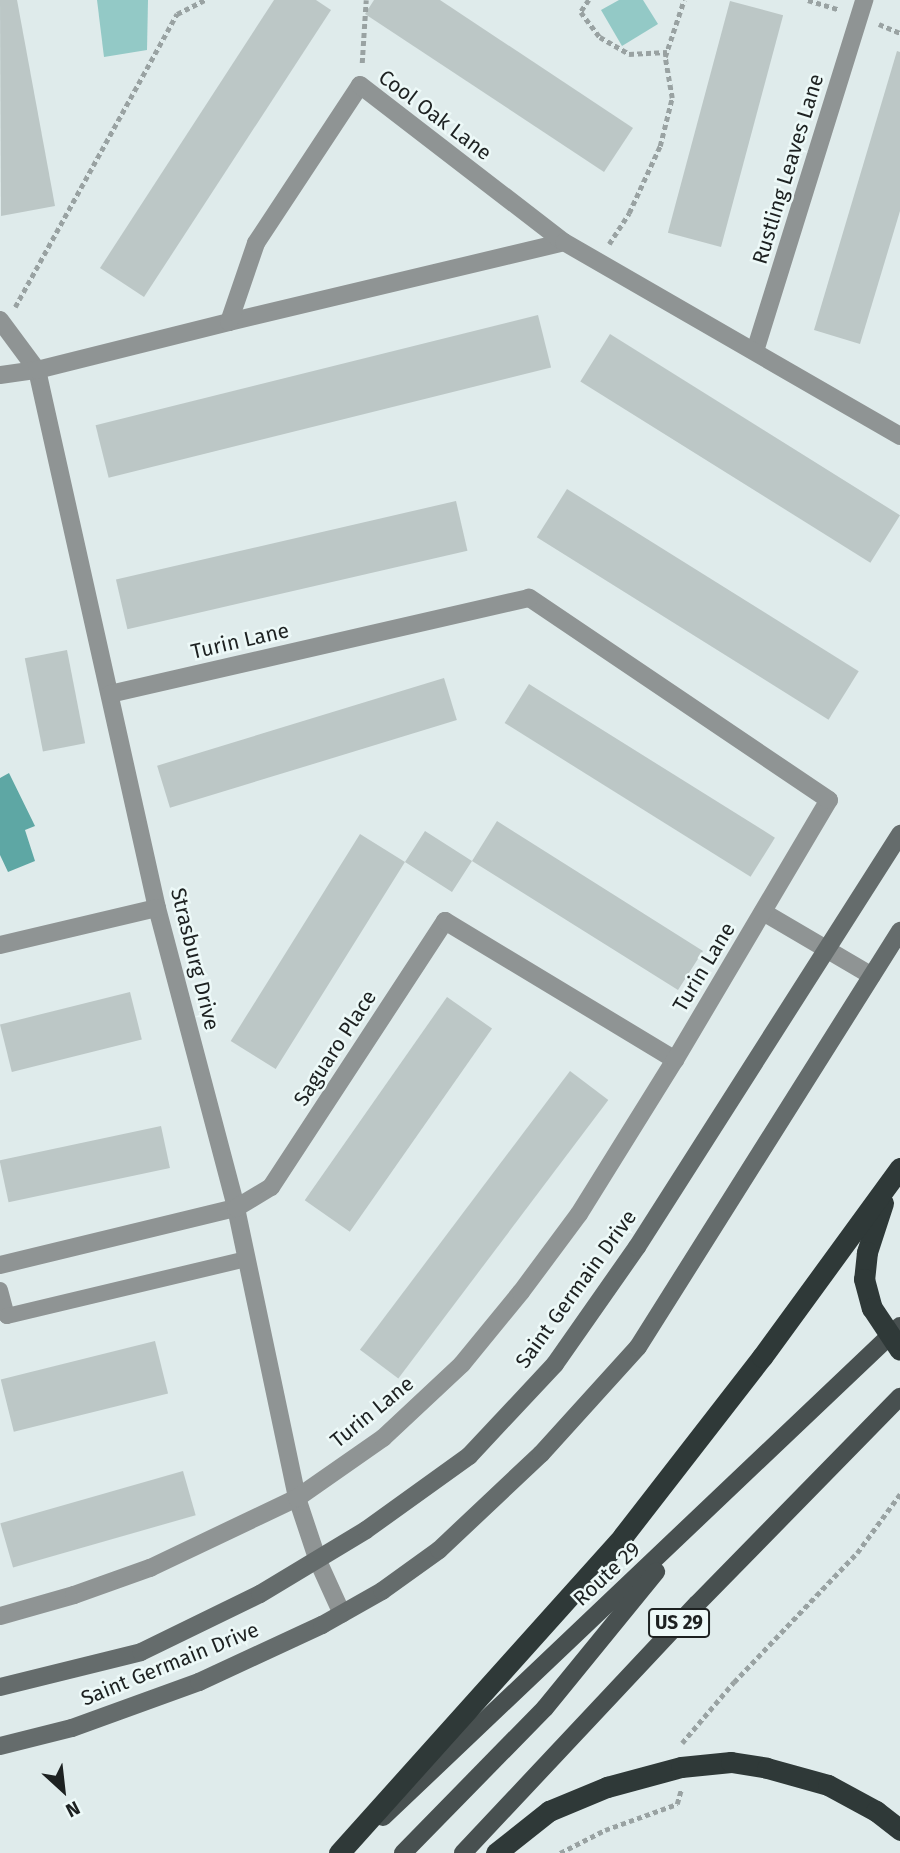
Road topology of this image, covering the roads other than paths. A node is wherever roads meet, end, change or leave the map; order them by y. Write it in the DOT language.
graph roads {
  1 [pos="861,8"];
  2 [pos="564,242"];
  3 [pos="229,322"];
  4 [pos="2,323"];
  5 [pos="755,351"];
  6 [pos="37,370"];
  7 [pos="0,375"];
  8 [pos="900,436"];
  9 [pos="110,694"];
  10 [pos="900,834"];
  11 [pos="158,908"];
  12 [pos="763,912"];
  13 [pos="900,931"];
  14 [pos="0,945"];
  15 [pos="828,950"];
  16 [pos="872,976"];
  17 [pos="675,1060"];
  18 [pos="900,1168"];
  19 [pos="888,1188"];
  20 [pos="236,1208"];
  21 [pos="246,1259"];
  22 [pos="0,1265"];
  23 [pos="0,1290"];
  24 [pos="897,1337"];
  25 [pos="900,1397"];
  26 [pos="297,1497"];
  27 [pos="705,1512"];
  28 [pos="318,1561"];
  29 [pos="342,1614"];
  30 [pos="0,1616"];
  31 [pos="0,1687"];
  32 [pos="0,1745"];
  33 [pos="900,1830"];
  34 [pos="339,1853"];
  35 [pos="345,1853"];
  36 [pos="403,1853"];
  37 [pos="463,1853"];
  38 [pos="496,1853"];
  1 -- 5 [label="street, Rustling Leaves Lane"];
  2 -- 3 [label="street"];
  2 -- 3 [label="street, Cool Oak Lane"];
  2 -- 5 [label="street, Cool Oak Lane"];
  3 -- 6 [label="street"];
  4 -- 6 [label="street, Strasburg Drive"];
  5 -- 8 [label="street, Cool Oak Lane"];
  6 -- 7 [label="street"];
  6 -- 9 [label="street, Strasburg Drive"];
  9 -- 11 [label="street, Strasburg Drive"];
  9 -- 12 [label="street, Turin Lane"];
  10 -- 15 [label="street, Saint Germain Drive"];
  11 -- 14 [label="street"];
  11 -- 20 [label="street, Strasburg Drive"];
  12 -- 15 [label="street"];
  12 -- 17 [label="street, Turin Lane"];
  13 -- 16 [label="street, Saint Germain Drive"];
  15 -- 16 [label="street"];
  15 -- 28 [label="street, Saint Germain Drive"];
  16 -- 29 [label="street, Saint Germain Drive"];
  17 -- 20 [label="street, Saguaro Place"];
  17 -- 26 [label="street, Turin Lane"];
  18 -- 19 [label="highway"];
  19 -- 24 [label="highway"];
  19 -- 34 [label="highway"];
  20 -- 21 [label="street, Strasburg Drive"];
  20 -- 22 [label="street, Saguaro Place"];
  21 -- 23 [label="lane"];
  21 -- 26 [label="street, Strasburg Drive"];
  24 -- 27 [label="main road, Route 29 / US 29"];
  25 -- 37 [label="main road, US 29"];
  26 -- 28 [label="street, Strasburg Drive"];
  26 -- 30 [label="street, Turin Lane"];
  27 -- 35 [label="main road, Route 29 / US 29"];
  27 -- 36 [label="main road"];
  28 -- 29 [label="street, Strasburg Drive"];
  28 -- 31 [label="street, Saint Germain Drive"];
  29 -- 32 [label="street, Saint Germain Drive"];
  33 -- 38 [label="highway"];
}
